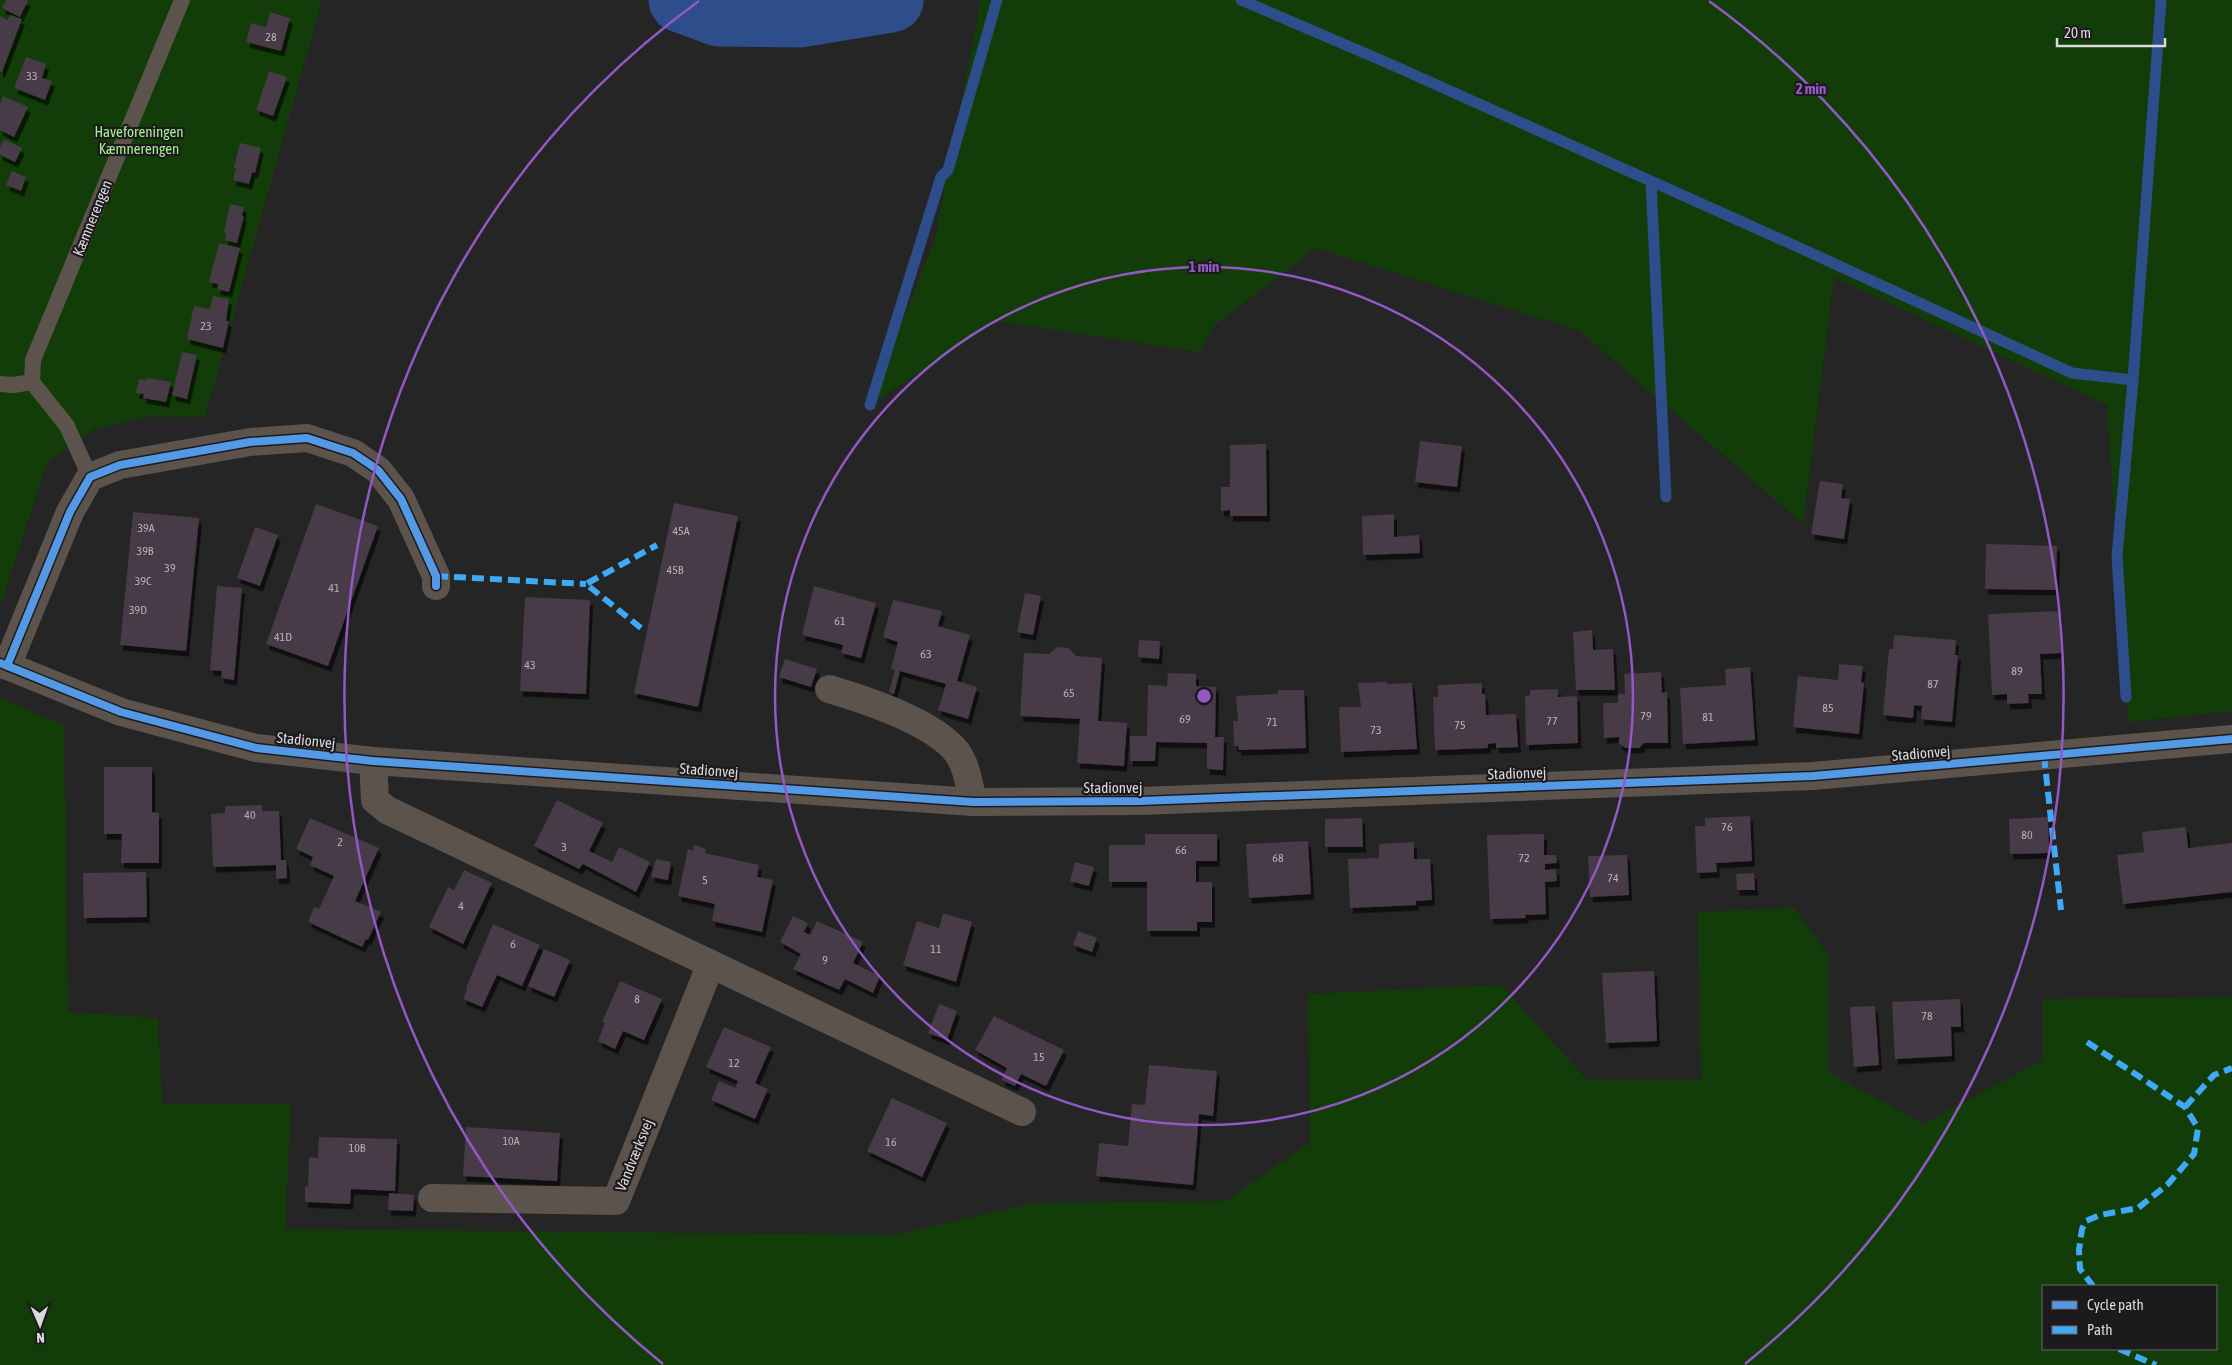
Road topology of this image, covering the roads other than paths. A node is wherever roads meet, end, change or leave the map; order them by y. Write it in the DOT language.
graph roads {
  1 [pos="182,0"];
  2 [pos="32,382"];
  3 [pos="0,384"];
  4 [pos="90,477"];
  5 [pos="436,586"];
  6 [pos="4,664"];
  7 [pos="829,689"];
  8 [pos="2232,739"];
  9 [pos="373,761"];
  10 [pos="973,802"];
  11 [pos="710,966"];
  12 [pos="1022,1112"];
  13 [pos="432,1198"];
  1 -- 2 [label="lane, Kæmnerengen"];
  2 -- 3 [label="lane"];
  2 -- 4 [label="lane"];
  4 -- 5 [label="street"];
  4 -- 6 [label="street, Stadionvej"];
  6 -- 9 [label="street, Stadionvej"];
  7 -- 10 [label="street"];
  8 -- 10 [label="street, Stadionvej"];
  9 -- 10 [label="street, Stadionvej"];
  9 -- 11 [label="street"];
  11 -- 12 [label="street"];
  11 -- 13 [label="street, Vandværksvej"];
}
